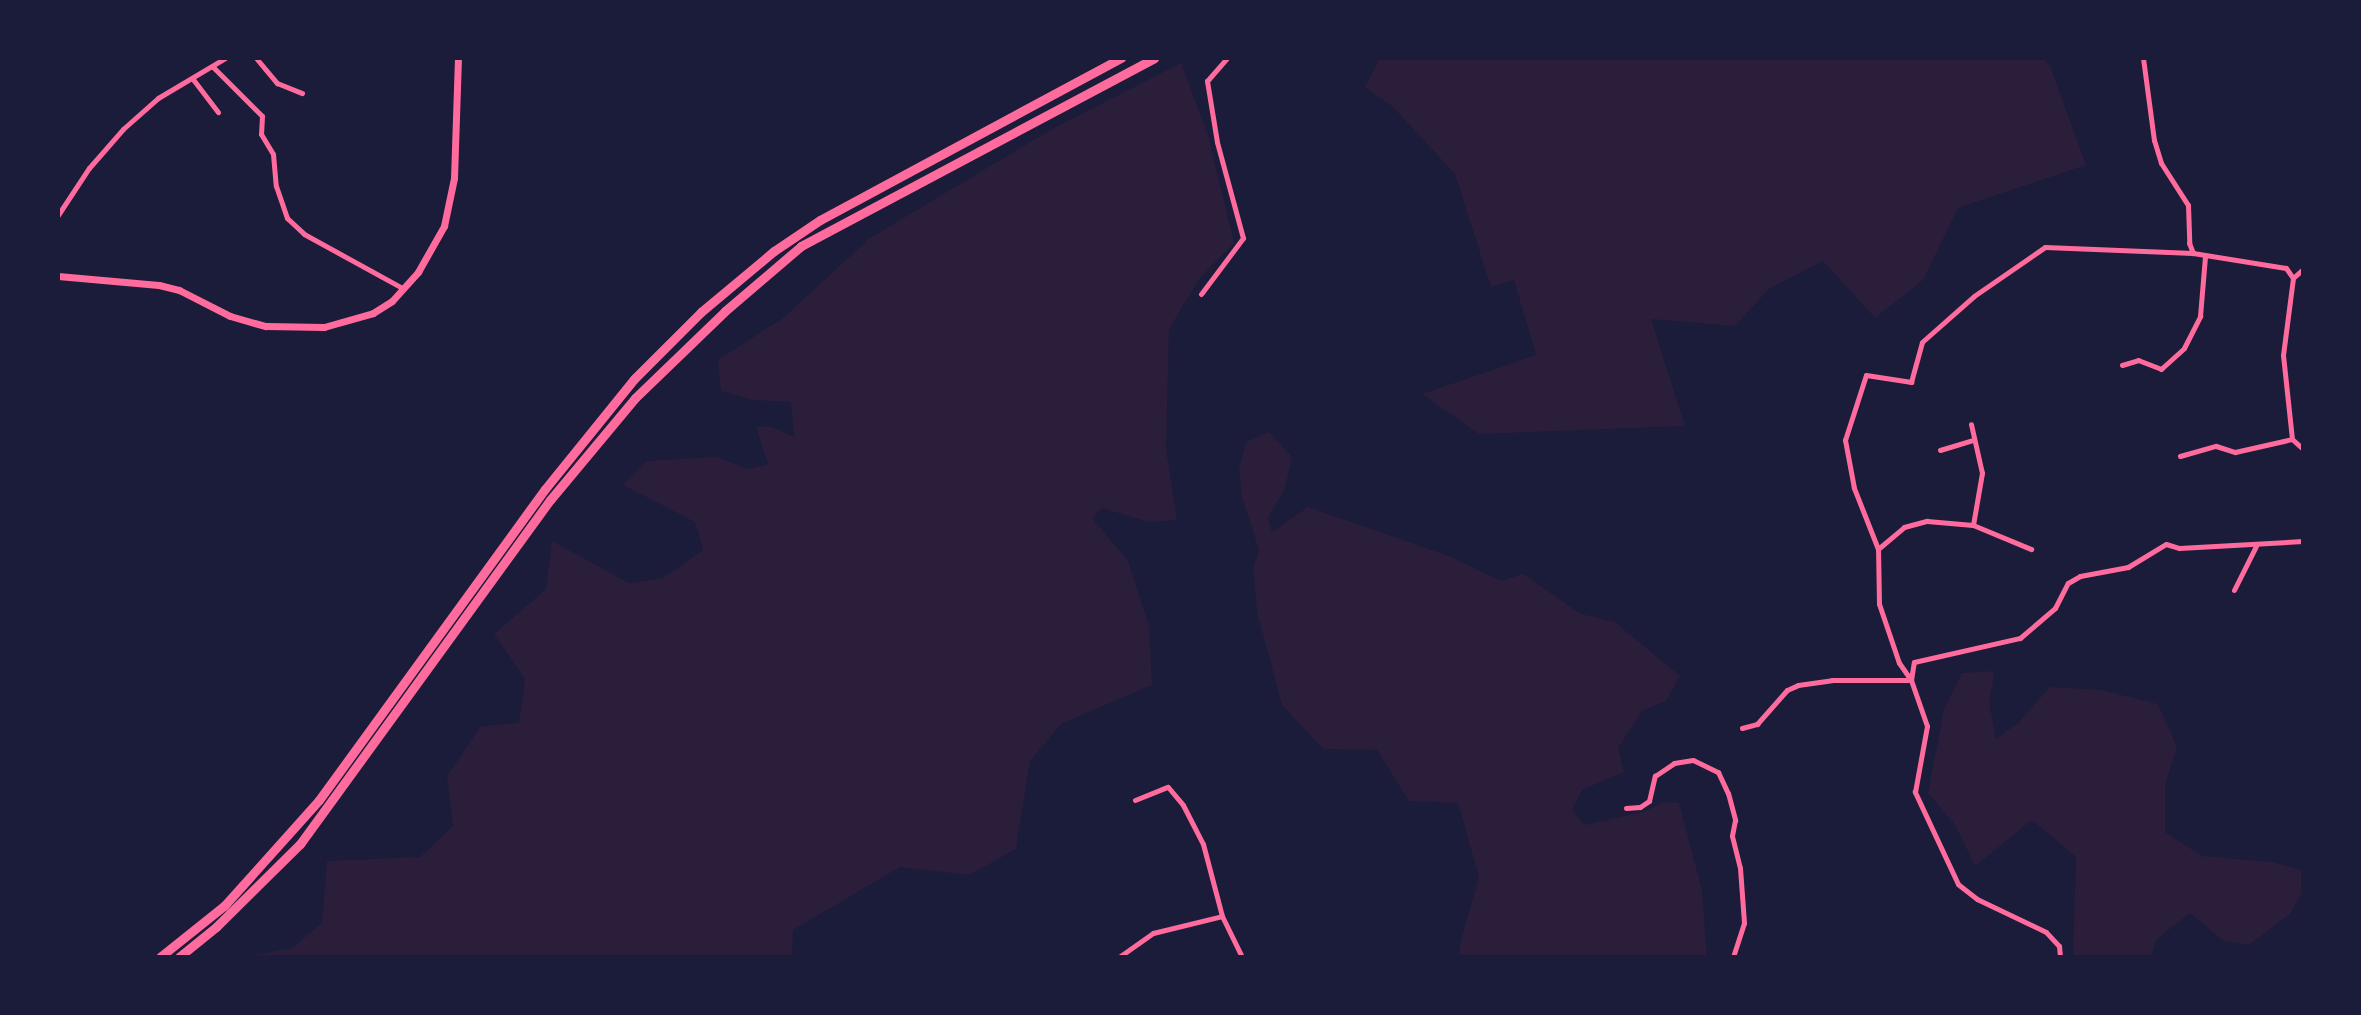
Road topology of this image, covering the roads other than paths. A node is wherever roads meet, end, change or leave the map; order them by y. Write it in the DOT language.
graph roads {
  1 [pos="225,58"];
  2 [pos="256,58"];
  3 [pos="458,58"];
  4 [pos="1121,58"];
  5 [pos="1154,58"];
  6 [pos="1227,58"];
  7 [pos="2143,58"];
  8 [pos="213,67"];
  9 [pos="192,78"];
  10 [pos="302,93"];
  11 [pos="218,112"];
  12 [pos="58,215"];
  13 [pos="2193,253"];
  14 [pos="2205,257"];
  15 [pos="2303,269"];
  16 [pos="58,276"];
  17 [pos="2293,278"];
  18 [pos="404,289"];
  19 [pos="1201,294"];
  20 [pos="2122,365"];
  21 [pos="1971,424"];
  22 [pos="2292,439"];
  23 [pos="1972,440"];
  24 [pos="2303,449"];
  25 [pos="1940,450"];
  26 [pos="2180,456"];
  27 [pos="1973,525"];
  28 [pos="2303,541"];
  29 [pos="2257,545"];
  30 [pos="1878,549"];
  31 [pos="2031,549"];
  32 [pos="2234,590"];
  33 [pos="1911,680"];
  34 [pos="1742,728"];
  35 [pos="1135,800"];
  36 [pos="1626,808"];
  37 [pos="1222,916"];
  38 [pos="160,957"];
  39 [pos="179,957"];
  40 [pos="1119,957"];
  41 [pos="1242,957"];
  42 [pos="1733,957"];
  43 [pos="2060,957"];
  1 -- 8 [label="street"];
  2 -- 10 [label="street"];
  3 -- 18 [label="street"];
  4 -- 38 [label="highway"];
  5 -- 39 [label="highway"];
  6 -- 19 [label="street"];
  7 -- 13 [label="street"];
  8 -- 9 [label="street"];
  8 -- 18 [label="street"];
  9 -- 11 [label="street"];
  9 -- 12 [label="street"];
  13 -- 14 [label="street"];
  13 -- 30 [label="street"];
  14 -- 17 [label="street"];
  14 -- 20 [label="street"];
  15 -- 17 [label="street"];
  16 -- 18 [label="street"];
  17 -- 22 [label="street"];
  21 -- 23 [label="street"];
  22 -- 24 [label="street"];
  22 -- 26 [label="street"];
  23 -- 25 [label="street"];
  23 -- 27 [label="street"];
  27 -- 30 [label="street"];
  27 -- 31 [label="street"];
  28 -- 29 [label="street"];
  29 -- 32 [label="street"];
  29 -- 33 [label="street"];
  30 -- 33 [label="street"];
  33 -- 34 [label="street"];
  33 -- 43 [label="street"];
  35 -- 37 [label="street"];
  36 -- 42 [label="street"];
  37 -- 40 [label="street"];
  37 -- 41 [label="street"];
}
